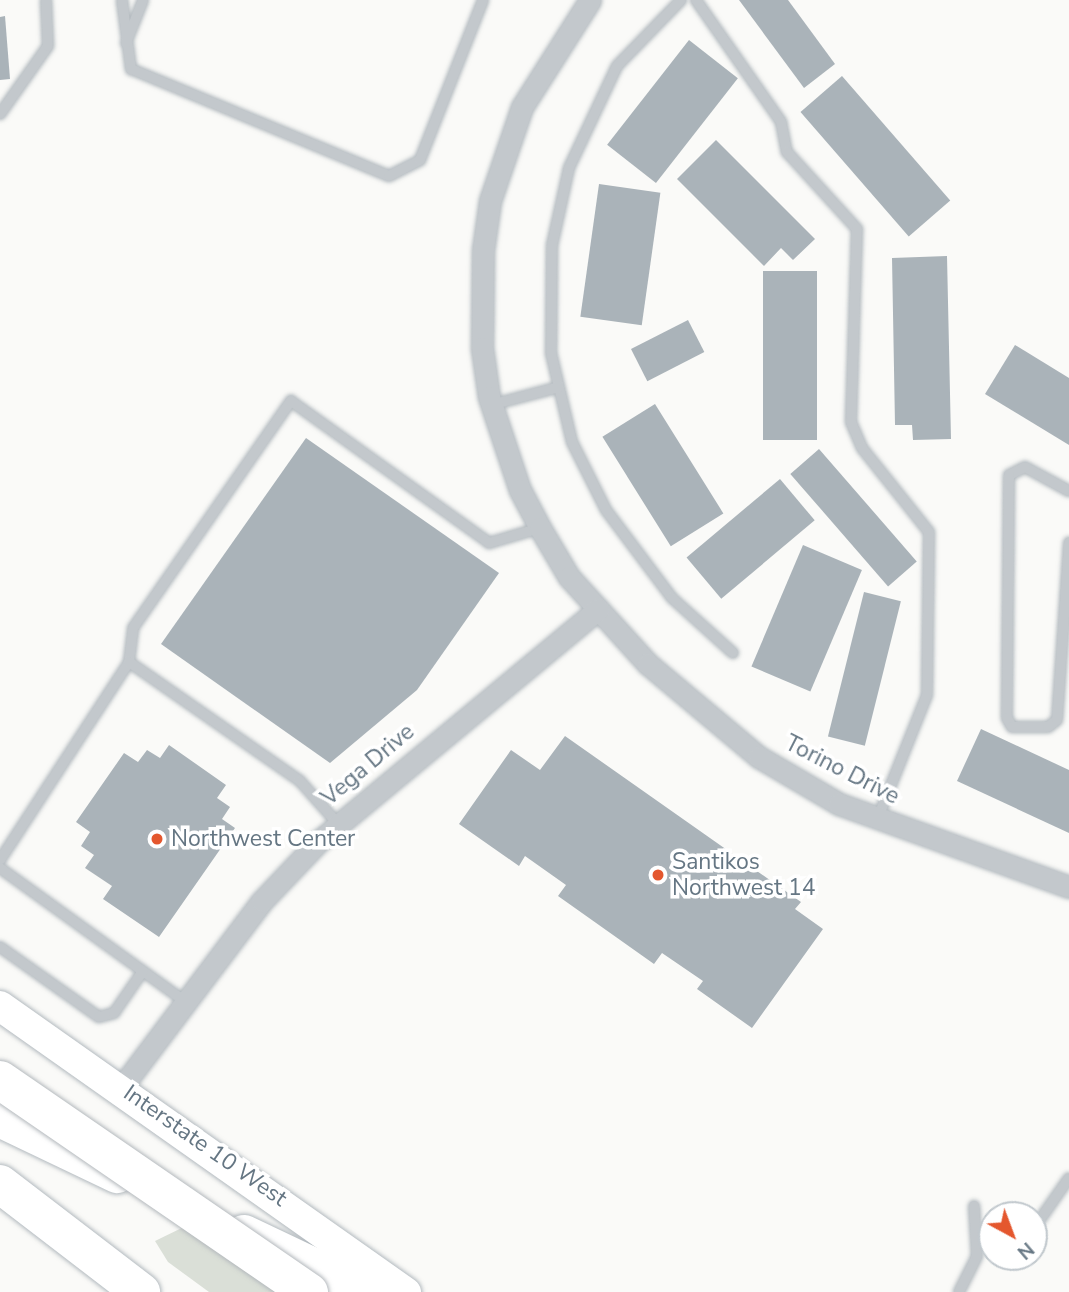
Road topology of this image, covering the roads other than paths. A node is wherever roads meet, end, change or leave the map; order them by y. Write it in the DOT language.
graph roads {
  1 [pos="46,0"];
  2 [pos="122,0"];
  3 [pos="143,0"];
  4 [pos="483,0"];
  5 [pos="590,0"];
  6 [pos="681,0"];
  7 [pos="696,0"];
  8 [pos="124,48"];
  9 [pos="0,114"];
  10 [pos="559,387"];
  11 [pos="491,405"];
  12 [pos="1069,491"];
  13 [pos="540,528"];
  14 [pos="1069,542"];
  15 [pos="598,609"];
  16 [pos="733,653"];
  17 [pos="130,662"];
  18 [pos="877,820"];
  19 [pos="338,824"];
  20 [pos="0,860"];
  21 [pos="0,868"];
  22 [pos="1069,887"];
  23 [pos="0,947"];
  24 [pos="143,971"];
  25 [pos="186,1002"];
  26 [pos="0,1006"];
  27 [pos="0,1080"];
  28 [pos="121,1088"];
  29 [pos="0,1118"];
  30 [pos="1069,1178"];
  31 [pos="0,1184"];
  32 [pos="974,1206"];
  33 [pos="1048,1208"];
  34 [pos="141,1292"];
  35 [pos="309,1292"];
  36 [pos="366,1292"];
  37 [pos="406,1292"];
  38 [pos="959,1292"];
  1 -- 9 [label="lane"];
  2 -- 8 [label="lane"];
  3 -- 8 [label="lane"];
  4 -- 8 [label="lane"];
  5 -- 11 [label="street, Torino Drive"];
  6 -- 10 [label="lane"];
  7 -- 18 [label="lane"];
  10 -- 11 [label="lane"];
  10 -- 16 [label="lane"];
  11 -- 13 [label="street, Torino Drive"];
  12 -- 14 [label="lane"];
  13 -- 15 [label="street, Torino Drive"];
  13 -- 17 [label="lane"];
  15 -- 18 [label="street, Torino Drive"];
  15 -- 19 [label="street, Vega Drive"];
  17 -- 19 [label="lane"];
  17 -- 20 [label="lane"];
  18 -- 22 [label="street, Torino Drive"];
  19 -- 25 [label="street, Vega Drive"];
  21 -- 24 [label="lane"];
  23 -- 24 [label="lane"];
  24 -- 25 [label="lane"];
  25 -- 28 [label="street, Vega Drive"];
  26 -- 28 [label="main road, Interstate 10 West"];
  27 -- 35 [label="highway, bridge"];
  28 -- 37 [label="main road, Interstate 10 West"];
  29 -- 36 [label="highway"];
  30 -- 33 [label="lane"];
  31 -- 34 [label="highway"];
  32 -- 38 [label="lane"];
}
